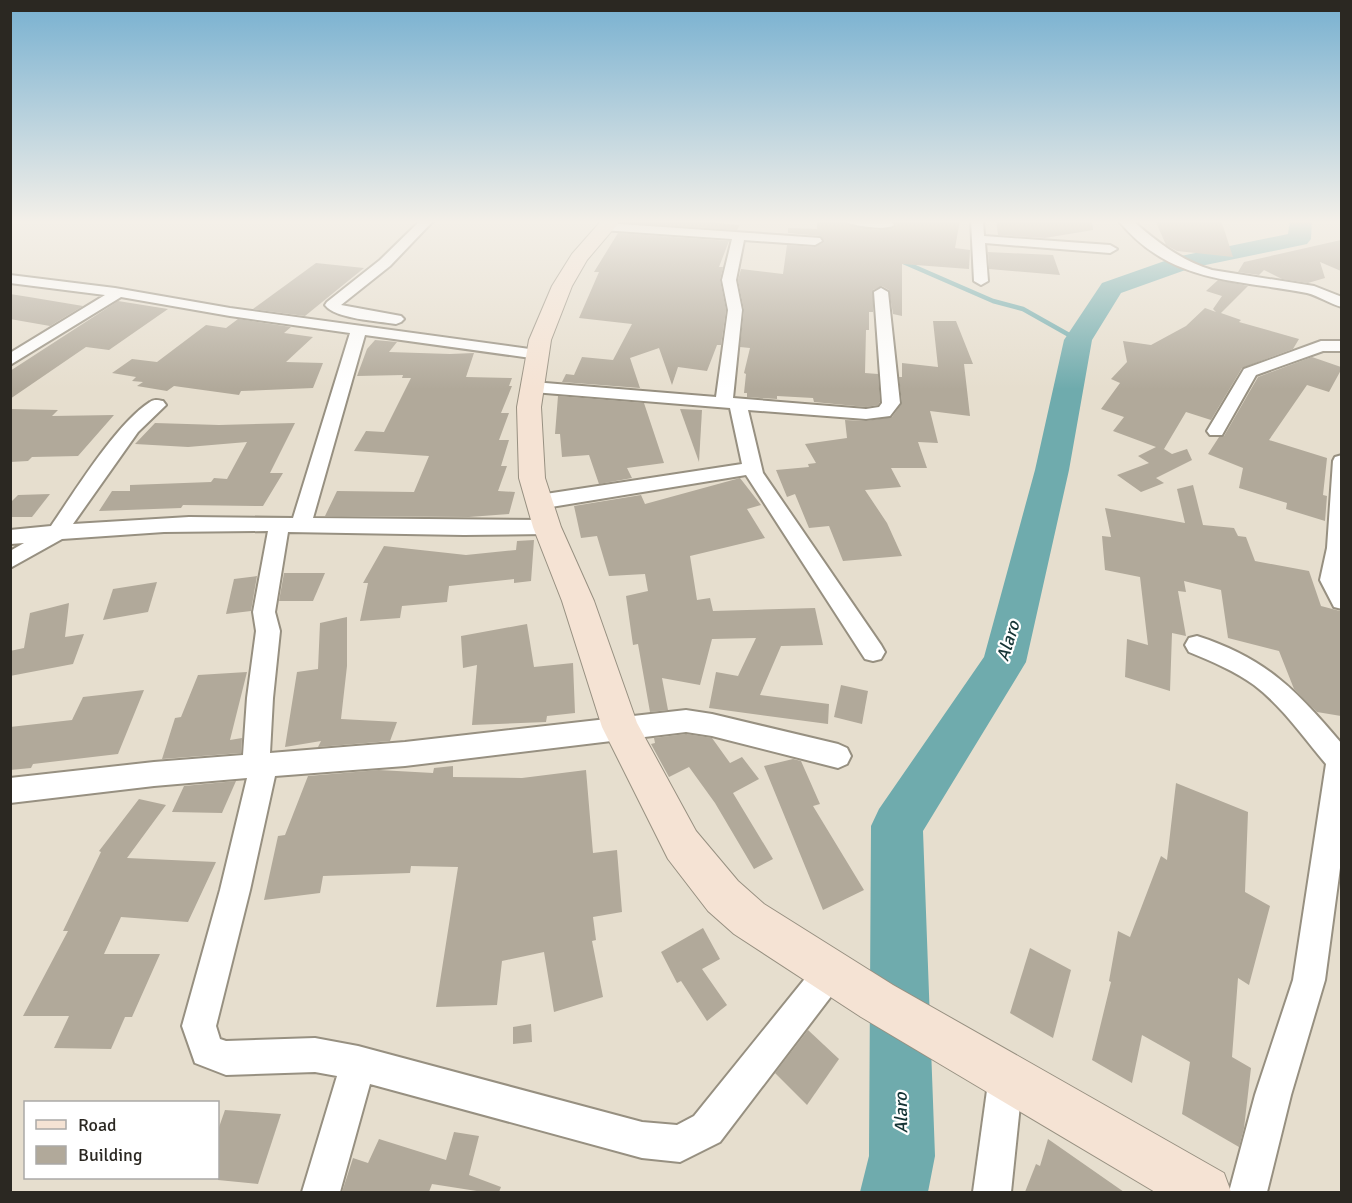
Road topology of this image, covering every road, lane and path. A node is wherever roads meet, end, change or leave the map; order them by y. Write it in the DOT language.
graph roads {
  1 [pos="369,276"];
  2 [pos="568,276"];
  3 [pos="730,276"];
  4 [pos="981,276"];
  5 [pos="1222,276"];
  6 [pos="10,279"];
  7 [pos="981,281"];
  8 [pos="1341,284"];
  9 [pos="1314,290"];
  10 [pos="881,292"];
  11 [pos="118,293"];
  12 [pos="1341,303"];
  13 [pos="359,329"];
  14 [pos="1341,346"];
  15 [pos="539,347"];
  16 [pos="10,360"];
  17 [pos="533,387"];
  18 [pos="731,403"];
  19 [pos="157,405"];
  20 [pos="1216,431"];
  21 [pos="1341,461"];
  22 [pos="752,468"];
  23 [pos="543,515"];
  24 [pos="290,526"];
  25 [pos="57,532"];
  26 [pos="10,537"];
  27 [pos="10,561"];
  28 [pos="1338,564"];
  29 [pos="1341,601"];
  30 [pos="1197,645"];
  31 [pos="873,652"];
  32 [pos="620,727"];
  33 [pos="838,756"];
  34 [pos="1340,761"];
  35 [pos="260,766"];
  36 [pos="10,791"];
  37 [pos="831,971"];
  38 [pos="358,1063"];
  39 [pos="1006,1076"];
  40 [pos="321,1192"];
  41 [pos="992,1192"];
  42 [pos="1205,1192"];
  43 [pos="1248,1192"];
  1 -- 15 [label="street"];
  2 -- 15 [label="street"];
  3 -- 18 [label="street"];
  4 -- 7 [label="street"];
  5 -- 9 [label="street"];
  6 -- 11 [label="street"];
  8 -- 9 [label="street"];
  9 -- 12 [label="street"];
  10 -- 18 [label="street"];
  11 -- 13 [label="street"];
  11 -- 16 [label="street"];
  13 -- 15 [label="street"];
  13 -- 24 [label="street"];
  14 -- 20 [label="street"];
  15 -- 17 [label="street"];
  17 -- 18 [label="street"];
  17 -- 23 [label="street"];
  18 -- 22 [label="street"];
  19 -- 25 [label="street"];
  21 -- 28 [label="street"];
  22 -- 23 [label="street"];
  22 -- 31 [label="street"];
  23 -- 24 [label="street"];
  23 -- 32 [label="street"];
  24 -- 25 [label="street"];
  24 -- 35 [label="street"];
  25 -- 26 [label="street"];
  25 -- 27 [label="street"];
  28 -- 29 [label="street"];
  30 -- 34 [label="street"];
  32 -- 33 [label="street"];
  32 -- 35 [label="street"];
  32 -- 37 [label="street"];
  34 -- 43 [label="street"];
  35 -- 36 [label="street"];
  35 -- 38 [label="street"];
  37 -- 38 [label="street"];
  37 -- 39 [label="street"];
  38 -- 40 [label="street"];
  39 -- 41 [label="street"];
  39 -- 42 [label="street"];
}
